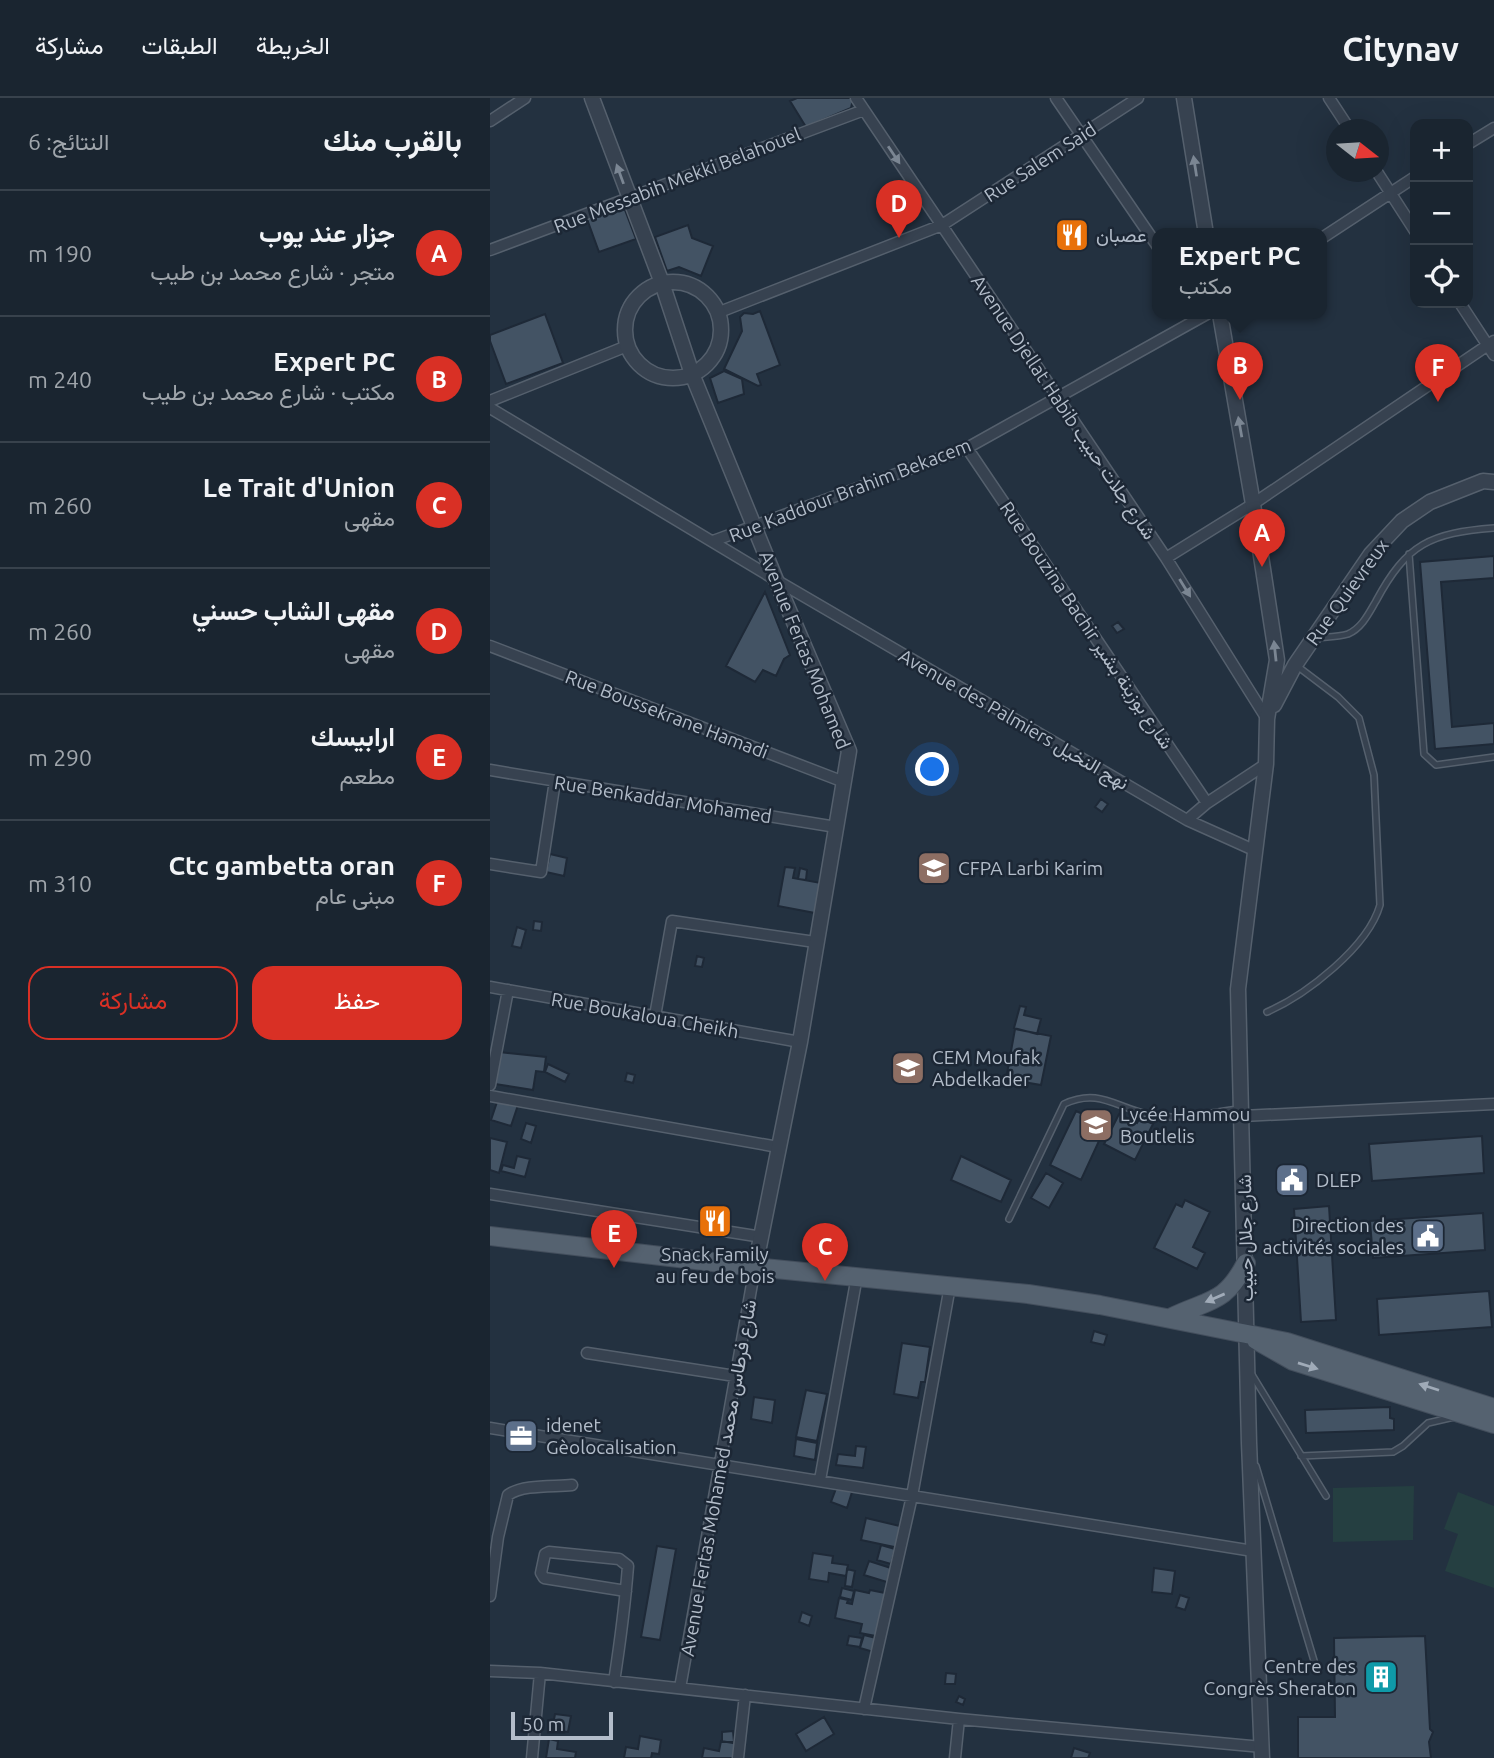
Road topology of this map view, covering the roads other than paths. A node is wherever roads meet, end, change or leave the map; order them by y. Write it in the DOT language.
graph roads {
  1 [pos="525,98"];
  2 [pos="592,98"];
  3 [pos="856,98"];
  4 [pos="1056,98"];
  5 [pos="1138,98"];
  6 [pos="1184,98"];
  7 [pos="1329,98"];
  8 [pos="864,110"];
  9 [pos="1343,119"];
  10 [pos="490,121"];
  11 [pos="1494,128"];
  12 [pos="1079,136"];
  13 [pos="1473,141"];
  14 [pos="1410,180"];
  15 [pos="1384,182"];
  16 [pos="1391,192"];
  17 [pos="629,199"];
  18 [pos="1410,223"];
  19 [pos="942,225"];
  20 [pos="1205,228"];
  21 [pos="1327,235"];
  22 [pos="1152,239"];
  23 [pos="490,250"];
  24 [pos="662,283"];
  25 [pos="1464,308"];
  26 [pos="717,313"];
  27 [pos="1197,319"];
  28 [pos="1221,319"];
  29 [pos="1491,343"];
  30 [pos="627,346"];
  31 [pos="1494,355"];
  32 [pos="692,374"];
  33 [pos="1057,397"];
  34 [pos="490,401"];
  35 [pos="490,408"];
  36 [pos="967,448"];
  37 [pos="1494,482"];
  38 [pos="1253,504"];
  39 [pos="755,526"];
  40 [pos="1494,528"];
  41 [pos="713,541"];
  42 [pos="1409,554"];
  43 [pos="1166,558"];
  44 [pos="776,580"];
  45 [pos="1313,639"];
  46 [pos="490,646"];
  47 [pos="1295,665"];
  48 [pos="1267,719"];
  49 [pos="1494,757"];
  50 [pos="1266,764"];
  51 [pos="490,770"];
  52 [pos="555,781"];
  53 [pos="844,782"];
  54 [pos="1207,803"];
  55 [pos="1187,820"];
  56 [pos="836,827"];
  57 [pos="1256,851"];
  58 [pos="490,864"];
  59 [pos="815,942"];
  60 [pos="490,987"];
  61 [pos="508,990"];
  62 [pos="1267,1012"];
  63 [pos="655,1016"];
  64 [pos="800,1042"];
  65 [pos="490,1086"];
  66 [pos="490,1096"];
  67 [pos="1494,1104"];
  68 [pos="1242,1112"];
  69 [pos="778,1147"];
  70 [pos="490,1194"];
  71 [pos="1009,1219"];
  72 [pos="490,1236"];
  73 [pos="762,1237"];
  74 [pos="1246,1263"];
  75 [pos="755,1267"];
  76 [pos="857,1276"];
  77 [pos="950,1286"];
  78 [pos="1170,1318"];
  79 [pos="1247,1334"];
  80 [pos="586,1353"];
  81 [pos="1247,1367"];
  82 [pos="734,1376"];
  83 [pos="1494,1408"];
  84 [pos="1465,1414"];
  85 [pos="1494,1423"];
  86 [pos="490,1429"];
  87 [pos="1249,1443"];
  88 [pos="1301,1456"];
  89 [pos="718,1466"];
  90 [pos="820,1480"];
  91 [pos="572,1485"];
  92 [pos="912,1496"];
  93 [pos="1326,1496"];
  94 [pos="1253,1551"];
  95 [pos="626,1591"];
  96 [pos="490,1596"];
  97 [pos="1315,1664"];
  98 [pos="490,1671"];
  99 [pos="540,1673"];
  100 [pos="614,1682"];
  101 [pos="680,1688"];
  102 [pos="746,1695"];
  103 [pos="864,1710"];
  104 [pos="959,1719"];
  105 [pos="1262,1753"];
  106 [pos="532,1758"];
  107 [pos="738,1758"];
  108 [pos="955,1758"];
  1 -- 10 [label="street"];
  17 -- 2 [label="street, Avenue Fertas Mohamed, one-way"];
  3 -- 8 [label="street, Avenue Djellat Habib شارع جلات حبيب"];
  4 -- 12 [label="street"];
  5 -- 12 [label="street, Rue Salem Said"];
  20 -- 6 [label="street, one-way"];
  7 -- 9 [label="street"];
  8 -- 17 [label="street, Rue Messabih Mekki Belahouel"];
  8 -- 19 [label="street, Avenue Djellat Habib شارع جلات حبيب, one-way"];
  11 -- 13 [label="street"];
  12 -- 19 [label="street, Rue Salem Said"];
  12 -- 22 [label="street"];
  14 -- 16 [label="street"];
  15 -- 16 [label="street"];
  16 -- 18 [label="street"];
  16 -- 21 [label="street"];
  17 -- 23 [label="street, Rue Messabih Mekki Belahouel"];
  17 -- 24 [label="street, Avenue Fertas Mohamed"];
  19 -- 26 [label="street, Rue Salem Said"];
  19 -- 33 [label="street, Avenue Djellat Habib شارع جلات حبيب"];
  24 -- 26 [label="street"];
  24 -- 30 [label="street"];
  24 -- 32 [label="street, Avenue Fertas Mohamed"];
  25 -- 29 [label="street"];
  26 -- 32 [label="street"];
  27 -- 33 [label="street, Rue Kaddour Brahim Bekacem"];
  38 -- 28 [label="street, شارع جلال حبيب, one-way"];
  29 -- 31 [label="street"];
  29 -- 38 [label="street"];
  30 -- 32 [label="street"];
  30 -- 34 [label="street"];
  32 -- 39 [label="street, Avenue Fertas Mohamed"];
  33 -- 36 [label="street, Rue Kaddour Brahim Bekacem"];
  33 -- 43 [label="street, Avenue Djellat Habib شارع جلات حبيب"];
  35 -- 41 [label="street, Avenue des Palmiers نهج النخيل"];
  36 -- 39 [label="street, Rue Kaddour Brahim Bekacem"];
  36 -- 54 [label="street, Rue Bouzina Bachir شارع بوزينة بشير"];
  37 -- 45 [label="street, Rue Quievreux"];
  38 -- 43 [label="street"];
  48 -- 38 [label="street, شارع جلال حبيب, one-way"];
  39 -- 41 [label="street, Rue Kaddour Brahim Bekacem"];
  39 -- 44 [label="street, Avenue Fertas Mohamed"];
  40 -- 42 [label="lane"];
  41 -- 44 [label="street, Avenue des Palmiers نهج النخيل"];
  42 -- 45 [label="lane"];
  42 -- 49 [label="lane"];
  43 -- 48 [label="street, Avenue Djellat Habib شارع جلات حبيب, one-way"];
  44 -- 53 [label="street, Avenue Fertas Mohamed"];
  44 -- 55 [label="street, Avenue des Palmiers نهج النخيل"];
  45 -- 47 [label="street, Rue Quievreux"];
  46 -- 53 [label="street, Rue Boussekrane Hamadi"];
  47 -- 48 [label="street, Rue Quievreux"];
  47 -- 62 [label="lane"];
  48 -- 50 [label="street, شارع جلال حبيب"];
  50 -- 54 [label="street"];
  50 -- 57 [label="street, شارع جلال حبيب"];
  51 -- 52 [label="street, Rue Benkaddar Mohamed"];
  52 -- 56 [label="street, Rue Benkaddar Mohamed"];
  52 -- 58 [label="street"];
  53 -- 56 [label="street, Avenue Fertas Mohamed"];
  54 -- 55 [label="street"];
  55 -- 57 [label="street, Avenue des Palmiers نهج النخيل"];
  56 -- 59 [label="street, Avenue Fertas Mohamed"];
  57 -- 68 [label="street, شارع جلال حبيب"];
  59 -- 63 [label="street"];
  59 -- 64 [label="street, Avenue Fertas Mohamed"];
  60 -- 61 [label="street, Rue Boukaloua Cheikh"];
  61 -- 63 [label="street, Rue Boukaloua Cheikh"];
  61 -- 65 [label="street"];
  63 -- 64 [label="street, Rue Boukaloua Cheikh"];
  64 -- 69 [label="street, Avenue Fertas Mohamed"];
  66 -- 69 [label="street"];
  67 -- 68 [label="street"];
  68 -- 71 [label="lane"];
  68 -- 74 [label="street, شارع جلال حبيب"];
  69 -- 73 [label="street, Avenue Fertas Mohamed"];
  70 -- 73 [label="street"];
  72 -- 75 [label="main road"];
  73 -- 75 [label="street, Avenue Fertas Mohamed"];
  74 -- 78 [label="main road, one-way"];
  74 -- 79 [label="street, شارع جلال حبيب"];
  75 -- 76 [label="main road"];
  75 -- 82 [label="street, Avenue Fertas Mohamed شارع فرطاس محمد"];
  76 -- 77 [label="main road"];
  76 -- 90 [label="street"];
  77 -- 78 [label="main road"];
  77 -- 92 [label="street"];
  78 -- 79 [label="main road"];
  79 -- 81 [label="street, شارع جلال حبيب"];
  83 -- 79 [label="main road, one-way"];
  79 -- 84 [label="main road, one-way"];
  80 -- 82 [label="street"];
  81 -- 87 [label="street, شارع جلال حبيب"];
  81 -- 88 [label="lane"];
  82 -- 89 [label="street, Avenue Fertas Mohamed شارع فرطاس محمد"];
  84 -- 85 [label="main road"];
  84 -- 88 [label="lane"];
  86 -- 89 [label="street"];
  87 -- 94 [label="street, شارع جلال حبيب"];
  87 -- 97 [label="lane"];
  88 -- 93 [label="lane"];
  89 -- 90 [label="street"];
  89 -- 101 [label="street, Avenue Fertas Mohamed شارع فرطاس محمد"];
  90 -- 92 [label="street"];
  91 -- 96 [label="street"];
  92 -- 94 [label="street"];
  92 -- 103 [label="street"];
  94 -- 105 [label="street, شارع جلال حبيب"];
  95 -- 95 [label="street"];
  95 -- 100 [label="street"];
  98 -- 99 [label="street"];
  99 -- 100 [label="street"];
  99 -- 106 [label="street"];
  100 -- 101 [label="street"];
  101 -- 102 [label="street"];
  102 -- 103 [label="street"];
  102 -- 107 [label="street"];
  103 -- 104 [label="street"];
  104 -- 105 [label="street"];
  104 -- 108 [label="street"];
}
